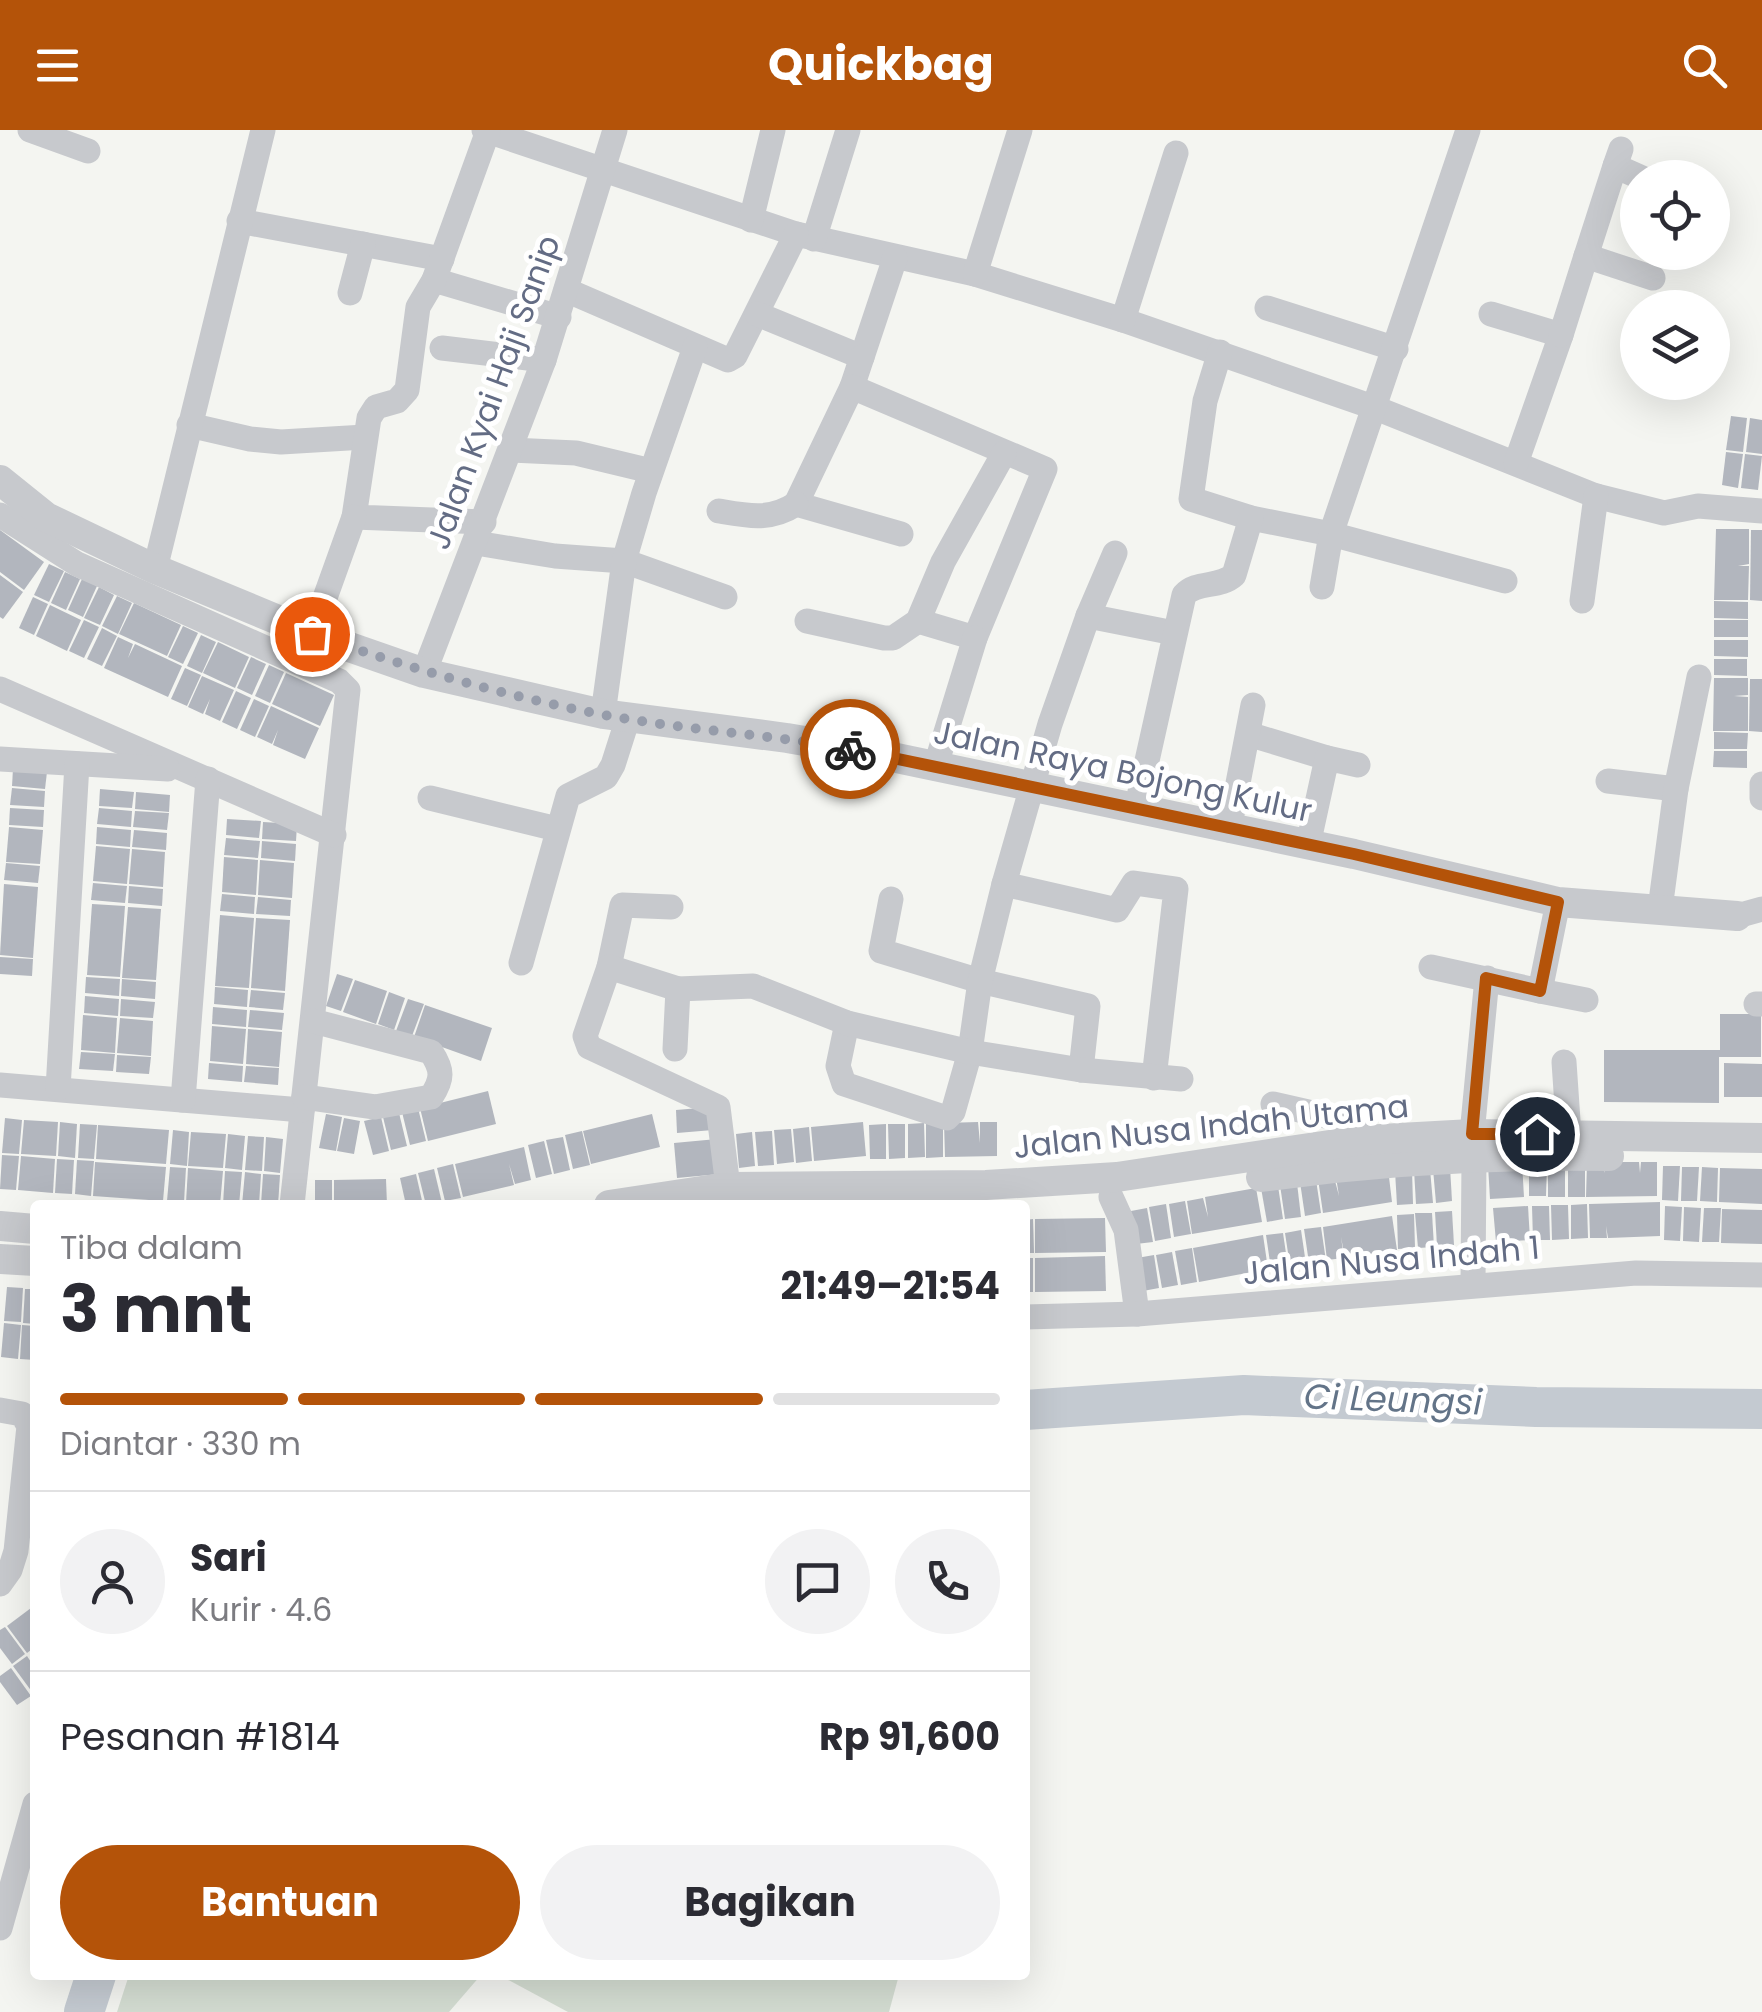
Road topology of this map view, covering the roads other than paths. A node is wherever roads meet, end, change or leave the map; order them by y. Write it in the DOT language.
graph roads {
  1 [pos="30,130"];
  2 [pos="262,130"];
  3 [pos="486,130"];
  4 [pos="615,130"];
  5 [pos="773,130"];
  6 [pos="848,130"];
  7 [pos="1020,130"];
  8 [pos="1468,130"];
  9 [pos="88,151"];
  10 [pos="1176,153"];
  11 [pos="1621,160"];
  12 [pos="603,172"];
  13 [pos="751,220"];
  14 [pos="239,221"];
  15 [pos="805,236"];
  16 [pos="363,244"];
  17 [pos="1586,256"];
  18 [pos="894,258"];
  19 [pos="438,270"];
  20 [pos="975,274"];
  21 [pos="1653,278"];
  22 [pos="566,290"];
  23 [pos="350,293"];
  24 [pos="1267,308"];
  25 [pos="757,314"];
  26 [pos="1491,314"];
  27 [pos="559,317"];
  28 [pos="1123,320"];
  29 [pos="1561,335"];
  30 [pos="442,348"];
  31 [pos="695,348"];
  32 [pos="1396,349"];
  33 [pos="1220,352"];
  34 [pos="862,357"];
  35 [pos="544,360"];
  36 [pos="852,387"];
  37 [pos="1372,408"];
  38 [pos="189,425"];
  39 [pos="366,438"];
  40 [pos="511,450"];
  41 [pos="1004,454"];
  42 [pos="1516,462"];
  43 [pos="652,471"];
  44 [pos="0,480"];
  45 [pos="1596,496"];
  46 [pos="796,504"];
  47 [pos="719,511"];
  48 [pos="1762,511"];
  49 [pos="0,515"];
  50 [pos="354,517"];
  51 [pos="1252,518"];
  52 [pos="480,532"];
  53 [pos="901,534"];
  54 [pos="1331,534"];
  55 [pos="1115,553"];
  56 [pos="624,561"];
  57 [pos="155,569"];
  58 [pos="1506,581"];
  59 [pos="1322,586"];
  60 [pos="725,597"];
  61 [pos="1582,600"];
  62 [pos="1088,616"];
  63 [pos="807,621"];
  64 [pos="918,621"];
  65 [pos="1174,633"];
  66 [pos="312,634"];
  67 [pos="975,638"];
  68 [pos="424,673"];
  69 [pos="1700,677"];
  70 [pos="0,689"];
  71 [pos="1253,705"];
  72 [pos="616,716"];
  73 [pos="1248,734"];
  74 [pos="1327,758"];
  75 [pos="0,760"];
  76 [pos="77,764"];
  77 [pos="1358,765"];
  78 [pos="935,768"];
  79 [pos="198,775"];
  80 [pos="1608,781"];
  81 [pos="1762,784"];
  82 [pos="1033,788"];
  83 [pos="1676,789"];
  84 [pos="430,798"];
  85 [pos="1762,798"];
  86 [pos="1136,810"];
  87 [pos="556,829"];
  88 [pos="1228,830"];
  89 [pos="334,835"];
  90 [pos="1308,845"];
  91 [pos="1004,884"];
  92 [pos="892,898"];
  93 [pos="1558,902"];
  94 [pos="671,906"];
  95 [pos="1660,909"];
  96 [pos="1750,913"];
  97 [pos="521,963"];
  98 [pos="609,967"];
  99 [pos="1431,967"];
  100 [pos="1486,978"];
  101 [pos="980,980"];
  102 [pos="678,989"];
  103 [pos="1540,991"];
  104 [pos="1586,1000"];
  105 [pos="313,1021"];
  106 [pos="847,1023"];
  107 [pos="675,1049"];
  108 [pos="970,1052"];
  109 [pos="1564,1062"];
  110 [pos="1081,1070"];
  111 [pos="1154,1078"];
  112 [pos="1181,1080"];
  113 [pos="0,1084"];
  114 [pos="58,1090"];
  115 [pos="183,1100"];
  116 [pos="303,1104"];
  117 [pos="1273,1104"];
  118 [pos="1569,1134"];
  119 [pos="1762,1138"];
  120 [pos="1363,1140"];
  121 [pos="1473,1146"];
  122 [pos="1762,1157"];
  123 [pos="728,1186"];
  124 [pos="817,1196"];
  125 [pos="1111,1197"];
  126 [pos="293,1200"];
  127 [pos="640,1200"];
  128 [pos="1030,1202"];
  129 [pos="0,1226"];
  130 [pos="30,1229"];
  131 [pos="0,1259"];
  132 [pos="30,1260"];
  133 [pos="1762,1275"];
  134 [pos="1472,1284"];
  135 [pos="1137,1314"];
  136 [pos="1030,1318"];
  137 [pos="0,1410"];
  138 [pos="0,1584"];
  139 [pos="30,1822"];
  140 [pos="0,1928"];
  1 -- 9 [label="street"];
  2 -- 14 [label="street"];
  3 -- 12 [label="street"];
  3 -- 19 [label="street"];
  4 -- 12 [label="street, Jalan Kyai Haji Sanip"];
  5 -- 13 [label="street"];
  6 -- 15 [label="street"];
  7 -- 20 [label="street"];
  8 -- 32 [label="street"];
  10 -- 28 [label="street"];
  11 -- 17 [label="street"];
  12 -- 13 [label="street"];
  12 -- 22 [label="street, Jalan Kyai Haji Sanip"];
  13 -- 15 [label="street"];
  14 -- 16 [label="street"];
  14 -- 38 [label="street"];
  15 -- 18 [label="street"];
  15 -- 25 [label="street"];
  16 -- 19 [label="street"];
  16 -- 23 [label="street"];
  17 -- 21 [label="street"];
  17 -- 29 [label="street"];
  18 -- 20 [label="street"];
  18 -- 34 [label="street"];
  19 -- 27 [label="street"];
  19 -- 39 [label="street"];
  20 -- 28 [label="street"];
  22 -- 27 [label="street, Jalan Kyai Haji Sanip"];
  22 -- 31 [label="street"];
  24 -- 32 [label="street"];
  25 -- 31 [label="street"];
  25 -- 34 [label="street"];
  26 -- 29 [label="street"];
  27 -- 35 [label="street, Jalan Kyai Haji Sanip"];
  28 -- 33 [label="street"];
  29 -- 42 [label="street"];
  30 -- 35 [label="street"];
  31 -- 43 [label="street"];
  32 -- 37 [label="street"];
  33 -- 37 [label="street"];
  33 -- 51 [label="street"];
  34 -- 36 [label="street"];
  35 -- 40 [label="street, Jalan Kyai Haji Sanip"];
  36 -- 41 [label="street"];
  36 -- 46 [label="street"];
  37 -- 42 [label="street"];
  37 -- 54 [label="street"];
  38 -- 39 [label="street"];
  38 -- 57 [label="street"];
  39 -- 50 [label="street"];
  40 -- 43 [label="street"];
  40 -- 52 [label="street, Jalan Kyai Haji Sanip"];
  41 -- 64 [label="street"];
  41 -- 67 [label="street"];
  42 -- 45 [label="street"];
  43 -- 56 [label="street"];
  44 -- 57 [label="street, Jalan Raya Bojong Kulur"];
  45 -- 48 [label="street"];
  45 -- 61 [label="street"];
  46 -- 47 [label="street"];
  46 -- 53 [label="street"];
  49 -- 89 [label="street"];
  50 -- 52 [label="street"];
  50 -- 66 [label="street"];
  51 -- 54 [label="street"];
  51 -- 65 [label="street"];
  52 -- 56 [label="street"];
  52 -- 68 [label="street, Jalan Kyai Haji Sanip"];
  54 -- 58 [label="street"];
  54 -- 59 [label="street"];
  55 -- 62 [label="street"];
  56 -- 60 [label="street"];
  56 -- 72 [label="street"];
  57 -- 66 [label="street, Jalan Raya Bojong Kulur"];
  62 -- 65 [label="street"];
  62 -- 82 [label="street"];
  63 -- 64 [label="street"];
  64 -- 67 [label="street"];
  65 -- 86 [label="street"];
  66 -- 68 [label="street, Jalan Raya Bojong Kulur"];
  67 -- 78 [label="street"];
  68 -- 72 [label="street, Jalan Raya Bojong Kulur"];
  69 -- 83 [label="street"];
  70 -- 79 [label="street"];
  71 -- 73 [label="street"];
  72 -- 78 [label="street, Jalan Raya Bojong Kulur"];
  72 -- 87 [label="street"];
  73 -- 74 [label="street"];
  73 -- 88 [label="street"];
  74 -- 77 [label="street"];
  74 -- 90 [label="street"];
  75 -- 76 [label="street"];
  76 -- 79 [label="street"];
  76 -- 114 [label="street"];
  78 -- 82 [label="street, Jalan Raya Bojong Kulur"];
  79 -- 89 [label="street"];
  79 -- 115 [label="street"];
  80 -- 83 [label="street"];
  81 -- 85 [label="street"];
  82 -- 86 [label="street, Jalan Raya Bojong Kulur"];
  82 -- 91 [label="street"];
  83 -- 95 [label="street"];
  84 -- 87 [label="street"];
  86 -- 88 [label="street, Jalan Raya Bojong Kulur"];
  87 -- 97 [label="street"];
  88 -- 90 [label="street, Jalan Raya Bojong Kulur"];
  89 -- 105 [label="street"];
  90 -- 93 [label="street, Jalan Raya Bojong Kulur"];
  91 -- 101 [label="street"];
  91 -- 111 [label="street"];
  92 -- 101 [label="street"];
  93 -- 95 [label="street, Jalan Raya Bojong Kulur"];
  93 -- 103 [label="street"];
  94 -- 98 [label="street"];
  95 -- 96 [label="street, Jalan Raya Bojong Kulur"];
  98 -- 102 [label="street"];
  98 -- 123 [label="street"];
  99 -- 100 [label="street"];
  100 -- 103 [label="street"];
  100 -- 121 [label="street"];
  101 -- 108 [label="street"];
  101 -- 110 [label="street"];
  102 -- 106 [label="street"];
  102 -- 107 [label="street"];
  103 -- 104 [label="street"];
  105 -- 116 [label="street"];
  105 -- 116 [label="street"];
  106 -- 108 [label="street"];
  106 -- 108 [label="street"];
  108 -- 110 [label="street"];
  109 -- 118 [label="street"];
  110 -- 111 [label="street"];
  111 -- 112 [label="street"];
  113 -- 114 [label="street"];
  114 -- 115 [label="street"];
  115 -- 116 [label="street"];
  116 -- 126 [label="street"];
  117 -- 120 [label="street"];
  118 -- 119 [label="street, Jalan Nusa Indah Utama"];
  118 -- 121 [label="street, Jalan Nusa Indah Utama"];
  120 -- 121 [label="street, Jalan Nusa Indah Utama"];
  120 -- 124 [label="street, Jalan Nusa Indah Utama"];
  121 -- 122 [label="street, Jalan Nusa Indah Utama"];
  121 -- 125 [label="street, Jalan Nusa Indah Utama"];
  121 -- 134 [label="street"];
  123 -- 124 [label="street, Jalan Nusa Indah Utama"];
  123 -- 127 [label="street, Jalan Nusa Indah Utama"];
  125 -- 128 [label="street, Jalan Nusa Indah Utama"];
  125 -- 135 [label="street"];
  129 -- 130 [label="street"];
  131 -- 132 [label="street"];
  133 -- 134 [label="street, Jalan Nusa Indah 1"];
  134 -- 135 [label="street, Jalan Nusa Indah 1"];
  135 -- 136 [label="street, Jalan Nusa Indah 1"];
  137 -- 138 [label="street"];
  139 -- 140 [label="street"];
}
